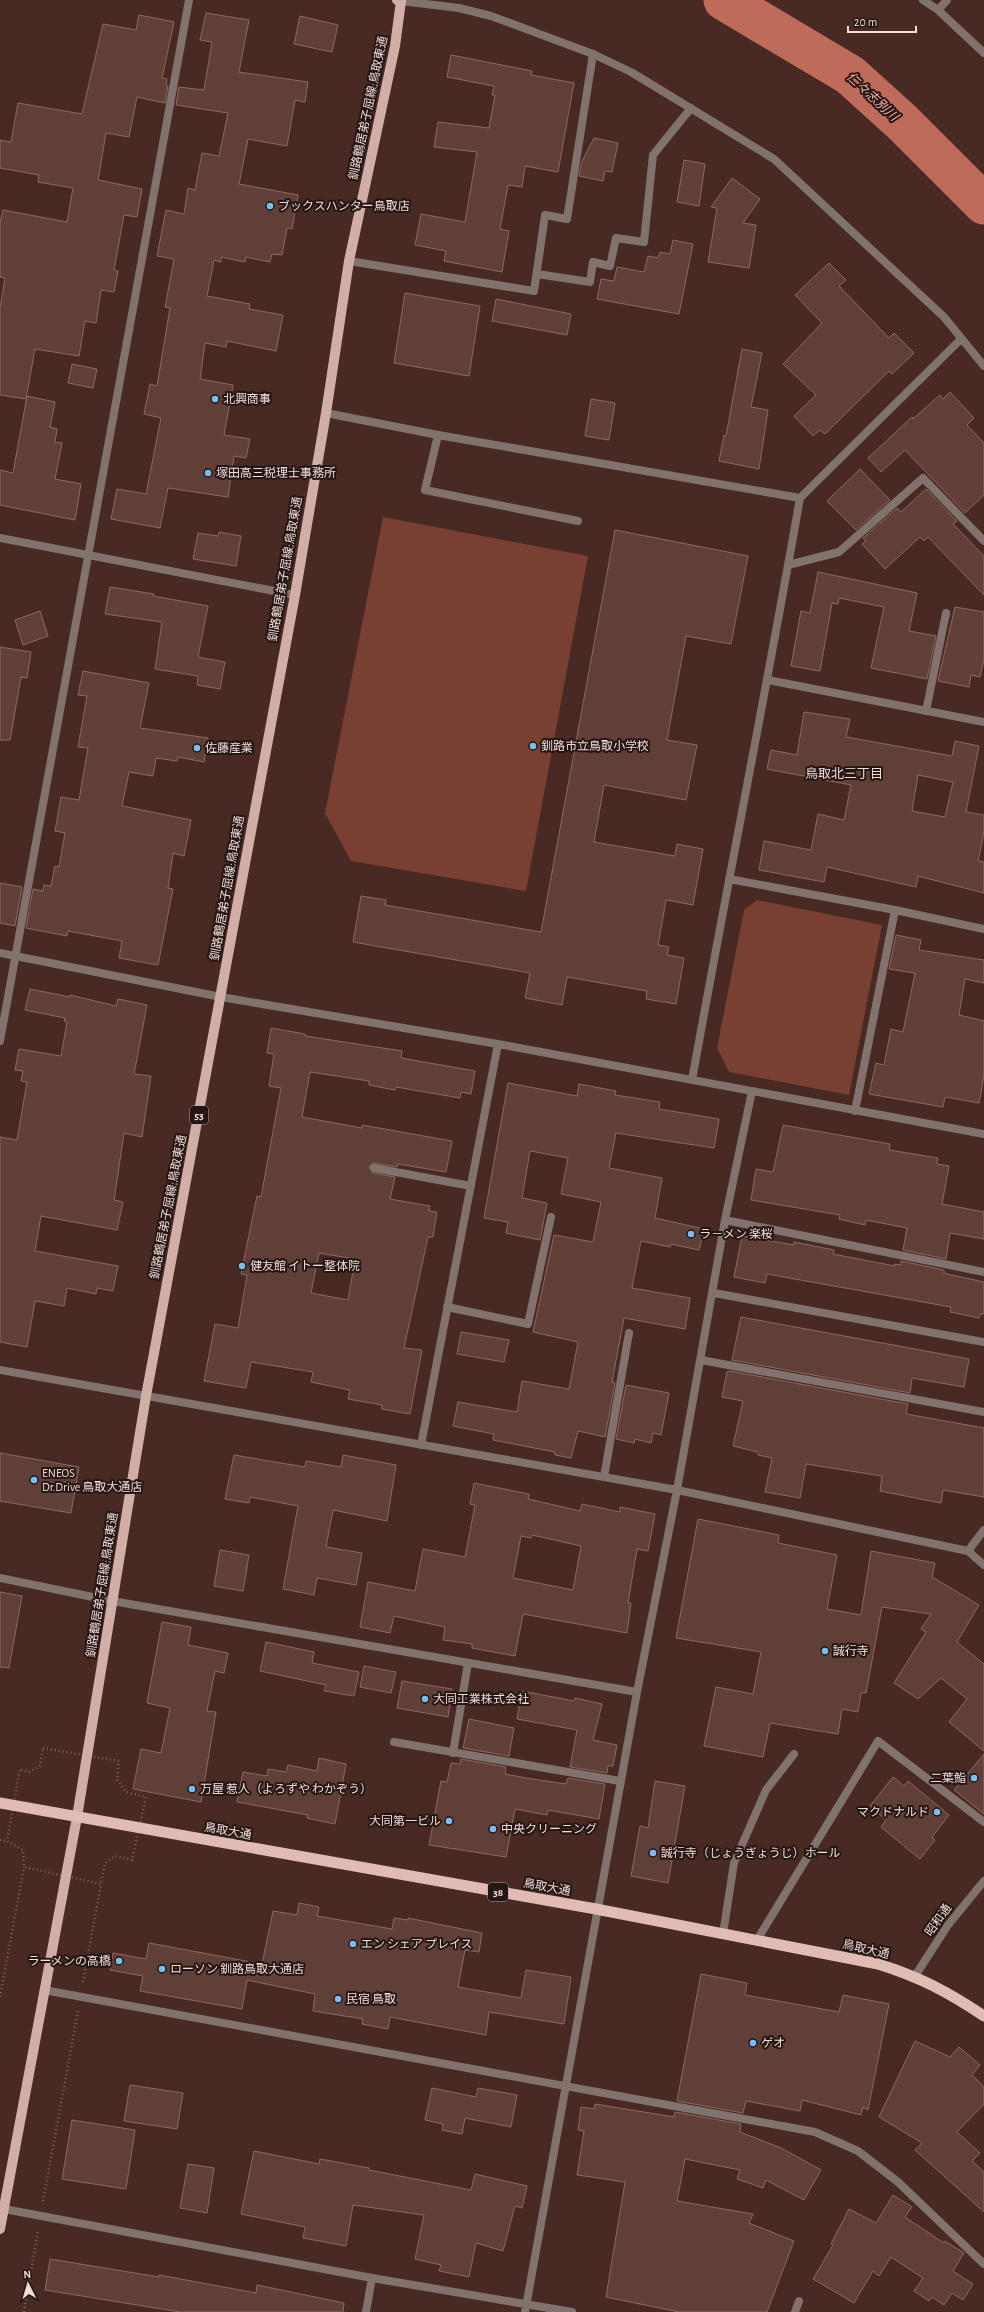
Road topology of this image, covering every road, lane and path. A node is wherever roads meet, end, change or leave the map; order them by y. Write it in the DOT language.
graph roads {
  1 [pos="189,0"];
  2 [pos="400,0"];
  3 [pos="923,0"];
  4 [pos="947,0"];
  5 [pos="938,10"];
  6 [pos="984,53"];
  7 [pos="594,54"];
  8 [pos="691,108"];
  9 [pos="349,261"];
  10 [pos="536,274"];
  11 [pos="961,339"];
  12 [pos="984,366"];
  13 [pos="326,413"];
  14 [pos="438,435"];
  15 [pos="800,498"];
  16 [pos="578,521"];
  17 [pos="0,538"];
  18 [pos="984,541"];
  19 [pos="88,555"];
  20 [pos="788,565"];
  21 [pos="294,595"];
  22 [pos="946,613"];
  23 [pos="768,680"];
  24 [pos="926,711"];
  25 [pos="984,722"];
  26 [pos="729,879"];
  27 [pos="895,910"];
  28 [pos="984,929"];
  29 [pos="0,954"];
  30 [pos="17,957"];
  31 [pos="221,997"];
  32 [pos="0,1041"];
  33 [pos="498,1044"];
  34 [pos="692,1080"];
  35 [pos="752,1091"];
  36 [pos="855,1111"];
  37 [pos="984,1134"];
  38 [pos="374,1168"];
  39 [pos="471,1186"];
  40 [pos="551,1217"];
  41 [pos="725,1220"];
  42 [pos="984,1272"];
  43 [pos="714,1292"];
  44 [pos="447,1307"];
  45 [pos="629,1334"];
  46 [pos="984,1342"];
  47 [pos="701,1360"];
  48 [pos="0,1370"];
  49 [pos="146,1396"];
  50 [pos="984,1412"];
  51 [pos="421,1445"];
  52 [pos="604,1477"];
  53 [pos="677,1490"];
  54 [pos="984,1530"];
  55 [pos="968,1551"];
  56 [pos="984,1565"];
  57 [pos="0,1578"];
  58 [pos="112,1601"];
  59 [pos="468,1663"];
  60 [pos="637,1692"];
  61 [pos="394,1742"];
  62 [pos="453,1752"];
  63 [pos="794,1754"];
  64 [pos="620,1781"];
  65 [pos="0,1803"];
  66 [pos="77,1817"];
  67 [pos="984,1822"];
  68 [pos="0,1840"];
  69 [pos="7,1841"];
  70 [pos="24,1868"];
  71 [pos="984,1881"];
  72 [pos="101,1884"];
  73 [pos="596,1909"];
  74 [pos="723,1934"];
  75 [pos="756,1940"];
  76 [pos="915,1976"];
  77 [pos="44,1990"];
  78 [pos="81,1995"];
  79 [pos="0,1997"];
  80 [pos="984,2016"];
  81 [pos="566,2087"];
  82 [pos="4,2209"];
  83 [pos="40,2215"];
  84 [pos="0,2229"];
  85 [pos="984,2264"];
  86 [pos="372,2278"];
  87 [pos="799,2301"];
  88 [pos="527,2303"];
  89 [pos="24,2312"];
  90 [pos="366,2312"];
  91 [pos="525,2312"];
  92 [pos="572,2312"];
  93 [pos="795,2312"];
  1 -- 19 [label="street"];
  2 -- 7 [label="street"];
  2 -- 9 [label="main road, 釧路鶴居弟子屈線;鳥取東通 / 53"];
  3 -- 5 [label="street"];
  4 -- 5 [label="street"];
  5 -- 6 [label="street"];
  7 -- 8 [label="street"];
  7 -- 10 [label="street"];
  8 -- 10 [label="street"];
  8 -- 11 [label="street"];
  9 -- 10 [label="street"];
  9 -- 13 [label="main road, 釧路鶴居弟子屈線;鳥取東通 / 53"];
  11 -- 12 [label="street"];
  11 -- 15 [label="street"];
  13 -- 14 [label="street"];
  13 -- 21 [label="main road, 釧路鶴居弟子屈線;鳥取東通 / 53"];
  14 -- 15 [label="street"];
  14 -- 16 [label="street"];
  15 -- 20 [label="street"];
  17 -- 19 [label="street"];
  18 -- 20 [label="street"];
  19 -- 21 [label="street"];
  19 -- 30 [label="street"];
  20 -- 23 [label="street"];
  21 -- 31 [label="main road, 釧路鶴居弟子屈線;鳥取東通 / 53"];
  22 -- 24 [label="street"];
  23 -- 24 [label="street"];
  23 -- 26 [label="street"];
  24 -- 25 [label="street"];
  26 -- 27 [label="street"];
  26 -- 34 [label="street"];
  27 -- 28 [label="street"];
  27 -- 36 [label="street"];
  29 -- 30 [label="street"];
  30 -- 31 [label="street"];
  30 -- 32 [label="street"];
  31 -- 33 [label="street"];
  31 -- 49 [label="main road, 釧路鶴居弟子屈線;鳥取東通 / 53"];
  33 -- 34 [label="street"];
  33 -- 39 [label="street"];
  34 -- 35 [label="street"];
  35 -- 36 [label="street"];
  35 -- 41 [label="street"];
  36 -- 37 [label="street"];
  38 -- 39 [label="street"];
  39 -- 44 [label="street"];
  40 -- 44 [label="street"];
  41 -- 42 [label="street"];
  41 -- 43 [label="street"];
  43 -- 46 [label="street"];
  43 -- 47 [label="street"];
  44 -- 51 [label="street"];
  45 -- 52 [label="street"];
  47 -- 50 [label="street"];
  47 -- 53 [label="street"];
  48 -- 49 [label="street"];
  49 -- 51 [label="street"];
  49 -- 58 [label="main road, 釧路鶴居弟子屈線;鳥取東通 / 53"];
  51 -- 52 [label="street"];
  52 -- 53 [label="street"];
  53 -- 55 [label="street"];
  53 -- 60 [label="street"];
  54 -- 55 [label="street"];
  55 -- 56 [label="street"];
  57 -- 58 [label="street"];
  58 -- 59 [label="street"];
  58 -- 66 [label="main road, 釧路鶴居弟子屈線;鳥取東通 / 53"];
  59 -- 60 [label="street"];
  59 -- 62 [label="street"];
  60 -- 64 [label="street"];
  61 -- 62 [label="street"];
  62 -- 64 [label="street"];
  63 -- 74 [label="street"];
  64 -- 73 [label="street"];
  65 -- 66 [label="highway, 鳥取大通 / 38"];
  66 -- 73 [label="highway, 鳥取大通 / 38"];
  66 -- 77 [label="main road, 釧路鶴居弟子屈線;鳥取東通 / 53"];
  67 -- 75 [label="street"];
  68 -- 69 [label="path"];
  70 -- 79 [label="path"];
  71 -- 76 [label="street, 昭和通"];
  72 -- 78 [label="path"];
  73 -- 74 [label="highway, 鳥取大通 / 38"];
  73 -- 81 [label="street"];
  74 -- 75 [label="highway, 鳥取大通 / 38"];
  75 -- 76 [label="highway, 鳥取大通 / 38"];
  76 -- 80 [label="highway, 鳥取大通 / 38"];
  77 -- 78 [label="street"];
  77 -- 82 [label="main road, 釧路鶴居弟子屈線;鳥取東通 / 53"];
  78 -- 81 [label="street"];
  78 -- 83 [label="path"];
  81 -- 85 [label="street"];
  81 -- 88 [label="street"];
  82 -- 83 [label="street"];
  82 -- 84 [label="main road, 釧路鶴居弟子屈線;鳥取東通 / 53"];
  83 -- 86 [label="street"];
  83 -- 89 [label="path"];
  86 -- 88 [label="street"];
  86 -- 90 [label="street"];
  87 -- 93 [label="street"];
  88 -- 91 [label="street"];
  88 -- 92 [label="street"];
}
